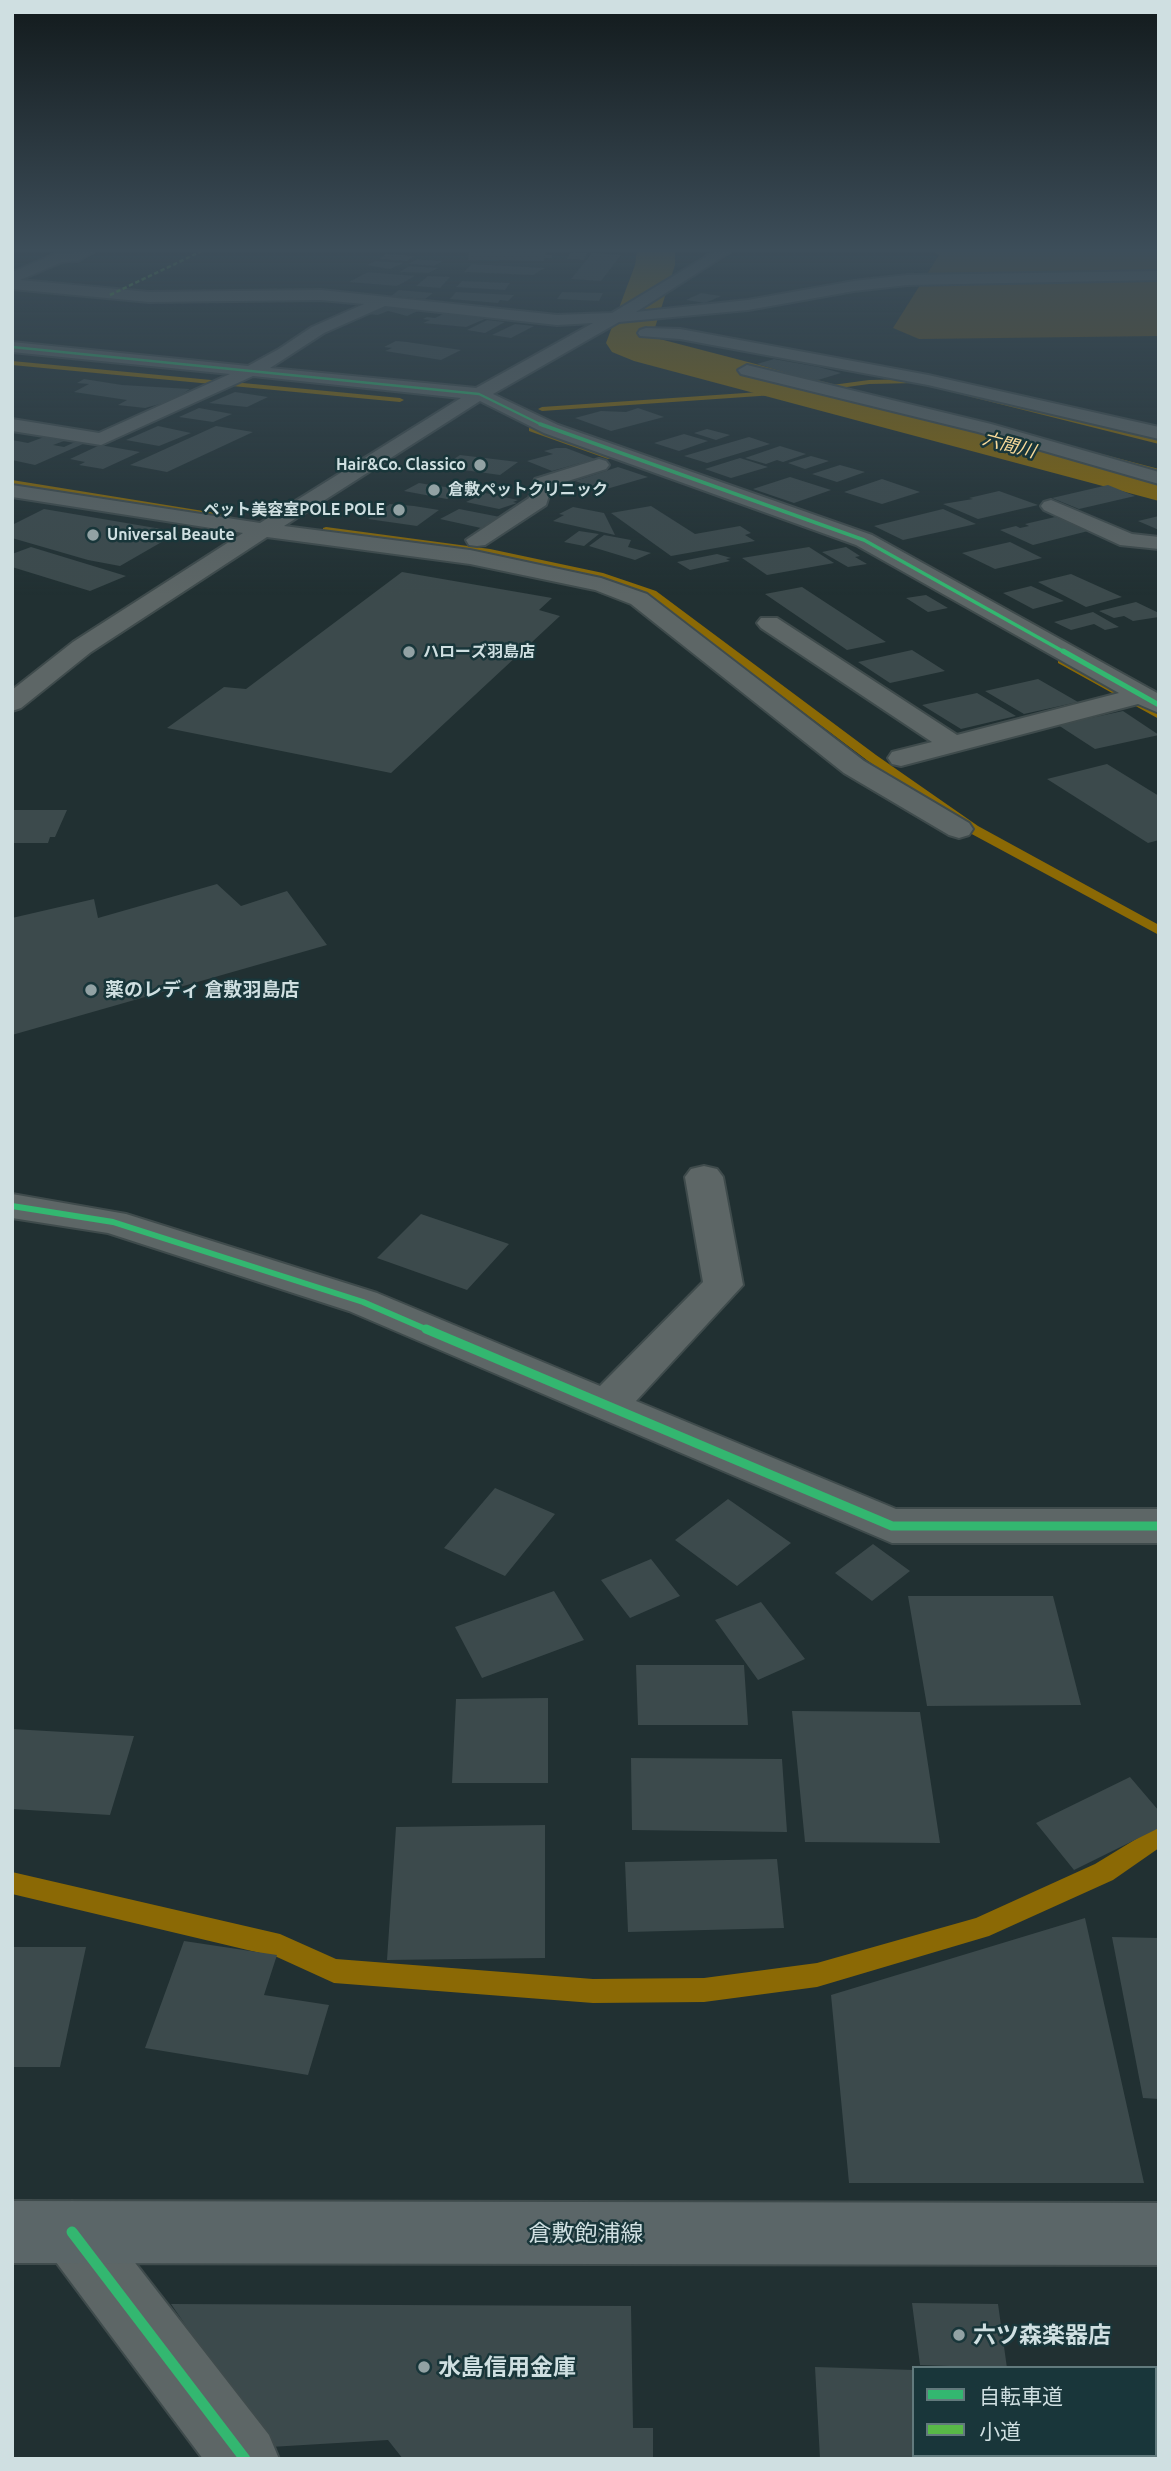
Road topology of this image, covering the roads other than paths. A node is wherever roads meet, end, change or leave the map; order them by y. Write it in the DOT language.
graph roads {
  1 [pos="202,365"];
  2 [pos="261,365"];
  3 [pos="530,365"];
  4 [pos="731,365"];
  5 [pos="849,365"];
  6 [pos="253,370"];
  7 [pos="479,394"];
  8 [pos="12,425"];
  9 [pos="1159,433"];
  10 [pos="599,465"];
  11 [pos="1159,478"];
  12 [pos="12,491"];
  13 [pos="1051,506"];
  14 [pos="289,514"];
  15 [pos="263,530"];
  16 [pos="477,540"];
  17 [pos="1159,543"];
  18 [pos="620,569"];
  19 [pos="769,623"];
  20 [pos="1139,699"];
  21 [pos="12,703"];
  22 [pos="953,744"];
  23 [pos="901,758"];
  24 [pos="959,829"];
  25 [pos="704,1177"];
  26 [pos="12,1206"];
  27 [pos="606,1406"];
  28 [pos="1159,1526"];
  29 [pos="42,2232"];
  30 [pos="1159,2234"];
  31 [pos="246,2459"];
  1 -- 6 [label="street"];
  2 -- 6 [label="street"];
  3 -- 7 [label="street"];
  4 -- 11 [label="street"];
  5 -- 9 [label="street"];
  6 -- 7 [label="street"];
  6 -- 8 [label="street"];
  7 -- 14 [label="street"];
  7 -- 20 [label="street"];
  10 -- 16 [label="street"];
  12 -- 15 [label="street"];
  13 -- 17 [label="street"];
  14 -- 15 [label="street"];
  14 -- 16 [label="street"];
  15 -- 21 [label="street"];
  15 -- 24 [label="street"];
  16 -- 18 [label="street"];
  19 -- 22 [label="street"];
  20 -- 22 [label="street"];
  22 -- 23 [label="street"];
  25 -- 27 [label="street"];
  26 -- 27 [label="street"];
  27 -- 28 [label="street"];
  29 -- 30 [label="main road, 倉敷飽浦線"];
  29 -- 31 [label="street"];
}
